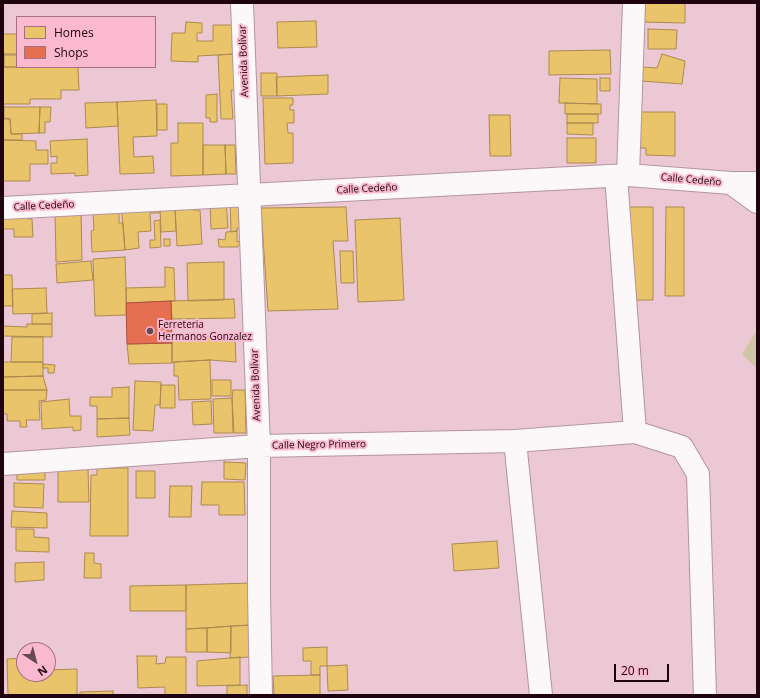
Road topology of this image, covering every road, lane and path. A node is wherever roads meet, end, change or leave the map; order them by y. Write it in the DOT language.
graph roads {
  1 [pos="242,3"];
  2 [pos="634,3"];
  3 [pos="622,176"];
  4 [pos="757,183"];
  5 [pos="731,184"];
  6 [pos="249,195"];
  7 [pos="757,202"];
  8 [pos="3,208"];
  9 [pos="636,432"];
  10 [pos="515,441"];
  11 [pos="259,446"];
  12 [pos="3,464"];
  13 [pos="261,695"];
  14 [pos="541,695"];
  15 [pos="706,695"];
  1 -- 6 [label="street, Avenida Bolívar"];
  2 -- 3 [label="street"];
  3 -- 5 [label="street, Calle Cedeño"];
  3 -- 6 [label="street, Calle Cedeño"];
  3 -- 9 [label="street"];
  4 -- 5 [label="street, Calle Cedeño"];
  5 -- 7 [label="street"];
  6 -- 8 [label="street, Calle Cedeño"];
  6 -- 11 [label="street, Avenida Bolívar"];
  9 -- 10 [label="street, Calle Negro Primero"];
  9 -- 15 [label="street"];
  10 -- 11 [label="street, Calle Negro Primero"];
  10 -- 14 [label="street"];
  11 -- 12 [label="street, Calle Negro Primero"];
  11 -- 13 [label="street, Avenida Bolívar"];
}
